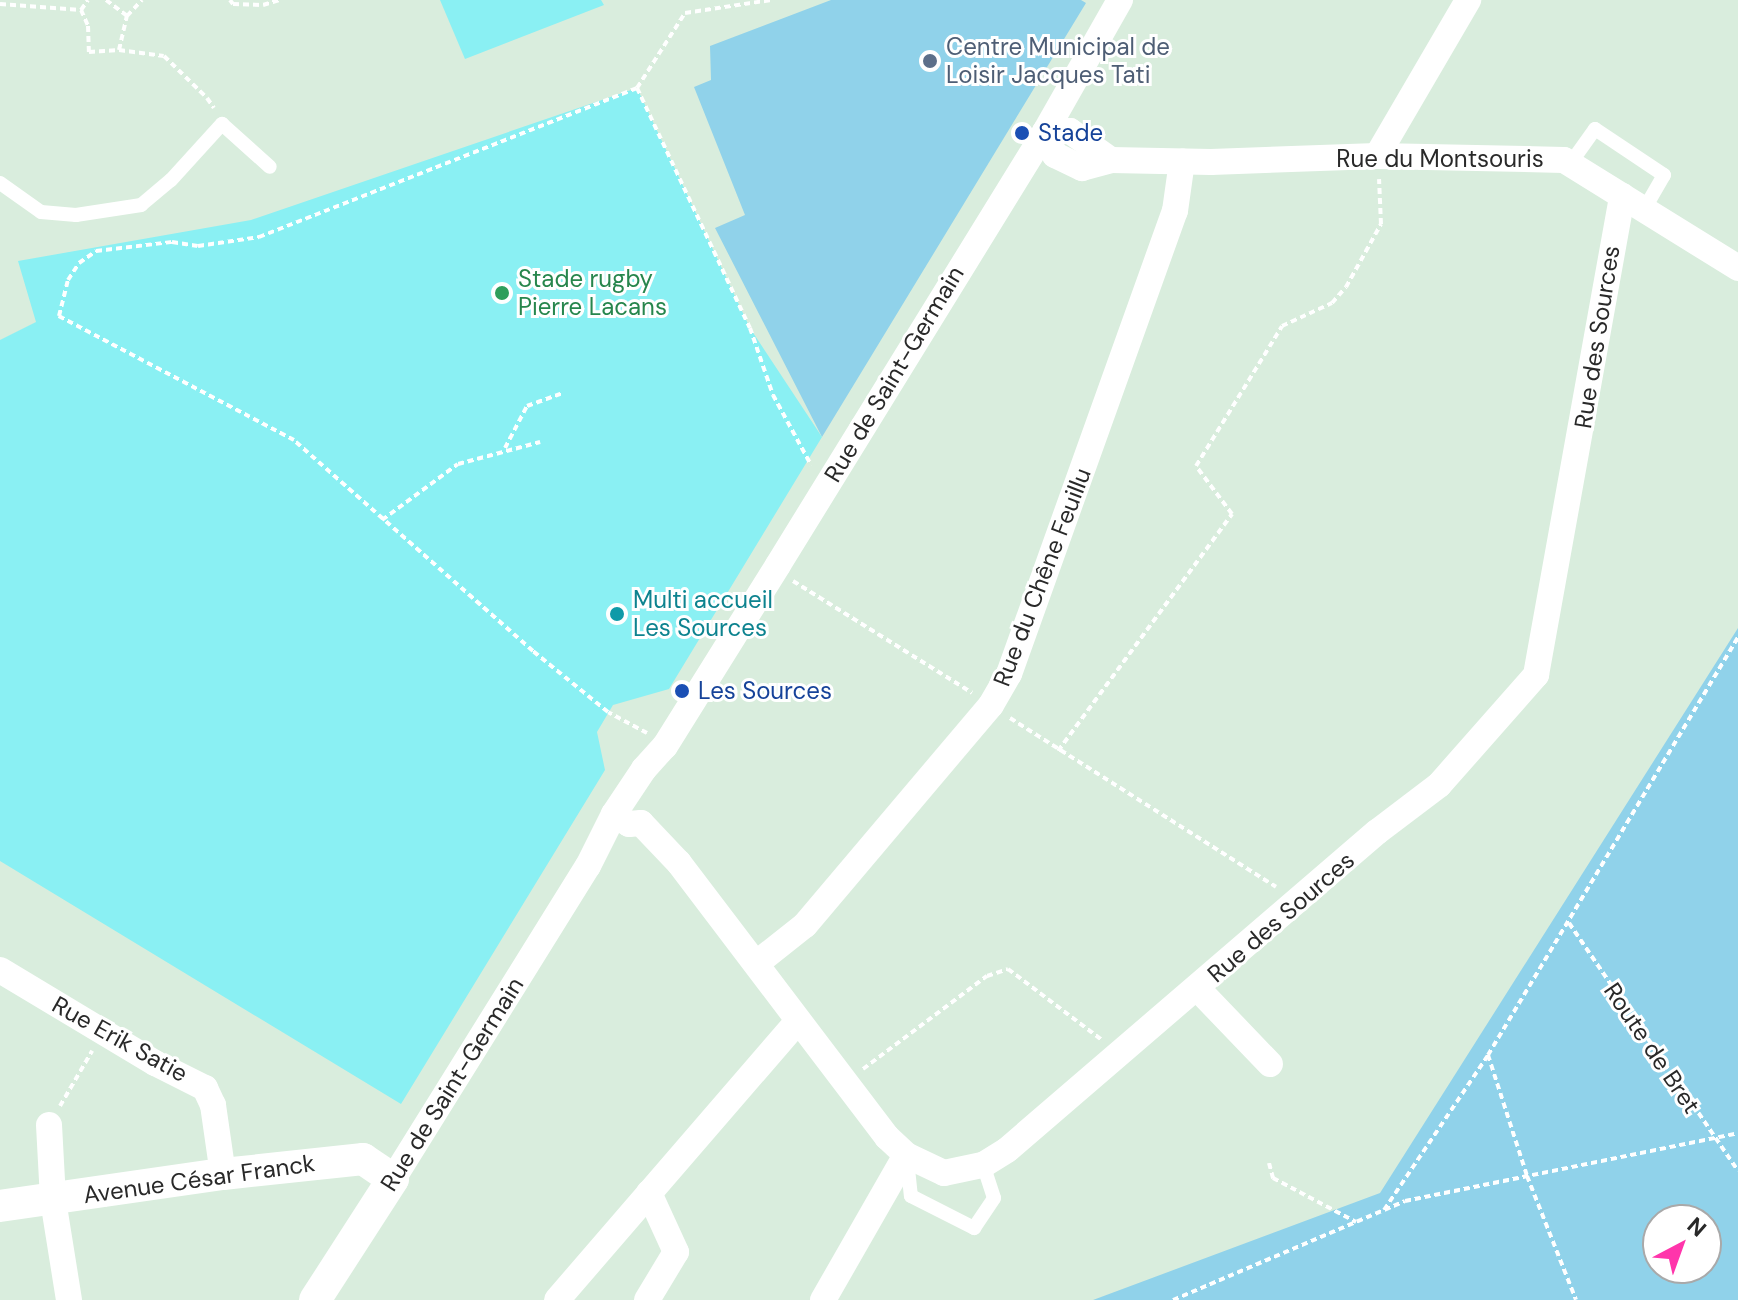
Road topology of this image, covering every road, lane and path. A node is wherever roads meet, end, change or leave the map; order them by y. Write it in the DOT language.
graph roads {
  1 [pos="88,0"];
  2 [pos="106,0"];
  3 [pos="142,0"];
  4 [pos="230,0"];
  5 [pos="279,0"];
  6 [pos="771,0"];
  7 [pos="1120,0"];
  8 [pos="1468,0"];
  9 [pos="0,4"];
  10 [pos="81,10"];
  11 [pos="127,16"];
  12 [pos="119,50"];
  13 [pos="637,88"];
  14 [pos="222,124"];
  15 [pos="1045,132"];
  16 [pos="1377,156"];
  17 [pos="1182,161"];
  18 [pos="1570,164"];
  19 [pos="270,167"];
  20 [pos="0,183"];
  21 [pos="1622,196"];
  22 [pos="1644,209"];
  23 [pos="1738,268"];
  24 [pos="562,393"];
  25 [pos="540,442"];
  26 [pos="504,450"];
  27 [pos="825,487"];
  28 [pos="382,520"];
  29 [pos="785,570"];
  30 [pos="1738,637"];
  31 [pos="991,705"];
  32 [pos="665,746"];
  33 [pos="1058,751"];
  34 [pos="621,819"];
  35 [pos="1299,901"];
  36 [pos="1569,923"];
  37 [pos="757,963"];
  38 [pos="0,970"];
  39 [pos="1198,989"];
  40 [pos="798,1021"];
  41 [pos="102,1032"];
  42 [pos="1120,1053"];
  43 [pos="1488,1055"];
  44 [pos="1270,1064"];
  45 [pos="847,1081"];
  46 [pos="49,1125"];
  47 [pos="1738,1133"];
  48 [pos="1712,1138"];
  49 [pos="906,1155"];
  50 [pos="1269,1163"];
  51 [pos="983,1165"];
  52 [pos="1738,1171"];
  53 [pos="223,1174"];
  54 [pos="1527,1176"];
  55 [pos="393,1179"];
  56 [pos="649,1193"];
  57 [pos="53,1200"];
  58 [pos="0,1206"];
  59 [pos="1384,1210"];
  60 [pos="1356,1222"];
  61 [pos="562,1299"];
  62 [pos="69,1300"];
  63 [pos="315,1300"];
  64 [pos="647,1300"];
  65 [pos="823,1300"];
  66 [pos="1173,1300"];
  67 [pos="1576,1300"];
  1 -- 10 [label="path"];
  2 -- 11 [label="path"];
  3 -- 11 [label="path"];
  4 -- 5 [label="path"];
  6 -- 13 [label="path"];
  7 -- 15 [label="street, Rue de Saint-Germain"];
  8 -- 16 [label="street"];
  9 -- 10 [label="path"];
  10 -- 12 [label="path"];
  11 -- 12 [label="path"];
  12 -- 14 [label="path"];
  13 -- 27 [label="path"];
  13 -- 28 [label="path"];
  14 -- 19 [label="lane"];
  14 -- 20 [label="lane"];
  15 -- 17 [label="street, Rue du Montsouris"];
  15 -- 27 [label="street, Rue de Saint-Germain"];
  16 -- 17 [label="street, Rue du Montsouris"];
  16 -- 18 [label="street, Rue du Montsouris"];
  16 -- 33 [label="path"];
  17 -- 31 [label="street, Rue du Chêne Feuillu"];
  18 -- 21 [label="street, Rue du Montsouris"];
  18 -- 22 [label="lane"];
  21 -- 22 [label="street, Rue du Montsouris"];
  21 -- 35 [label="street, Rue des Sources"];
  22 -- 23 [label="street, Rue du Montsouris"];
  24 -- 26 [label="path"];
  25 -- 26 [label="path"];
  26 -- 28 [label="path"];
  27 -- 32 [label="street, Rue de Saint-Germain"];
  28 -- 32 [label="path"];
  29 -- 31 [label="path"];
  30 -- 36 [label="path"];
  31 -- 33 [label="path"];
  31 -- 37 [label="street, Rue du Chêne Feuillu"];
  32 -- 34 [label="street, Rue de Saint-Germain"];
  33 -- 35 [label="path"];
  34 -- 37 [label="street, Rue des Sources"];
  34 -- 55 [label="street, Rue de Saint-Germain"];
  35 -- 39 [label="street, Rue des Sources"];
  36 -- 43 [label="path"];
  36 -- 48 [label="path, Route de Bret"];
  37 -- 40 [label="street, Rue des Sources"];
  38 -- 41 [label="street, Rue Erik Satie"];
  39 -- 42 [label="street, Rue des Sources"];
  39 -- 44 [label="street"];
  40 -- 45 [label="street, Rue des Sources"];
  40 -- 56 [label="street"];
  41 -- 46 [label="path"];
  41 -- 53 [label="street, Rue Erik Satie"];
  42 -- 45 [label="path"];
  42 -- 51 [label="street, Rue des Sources"];
  43 -- 54 [label="path"];
  43 -- 59 [label="path"];
  45 -- 49 [label="street, Rue des Sources"];
  46 -- 57 [label="street"];
  47 -- 48 [label="path"];
  48 -- 52 [label="path, Route de Bret"];
  48 -- 54 [label="path"];
  49 -- 51 [label="street, Rue des Sources"];
  49 -- 51 [label="lane"];
  49 -- 65 [label="street"];
  50 -- 60 [label="path"];
  53 -- 55 [label="street, Avenue César Franck"];
  53 -- 57 [label="street, Avenue César Franck"];
  54 -- 59 [label="path"];
  54 -- 67 [label="path"];
  55 -- 63 [label="street, Rue de Saint-Germain"];
  56 -- 61 [label="street"];
  56 -- 64 [label="street"];
  57 -- 58 [label="street, Avenue César Franck"];
  57 -- 62 [label="street"];
  59 -- 60 [label="path"];
  60 -- 66 [label="path"];
}
